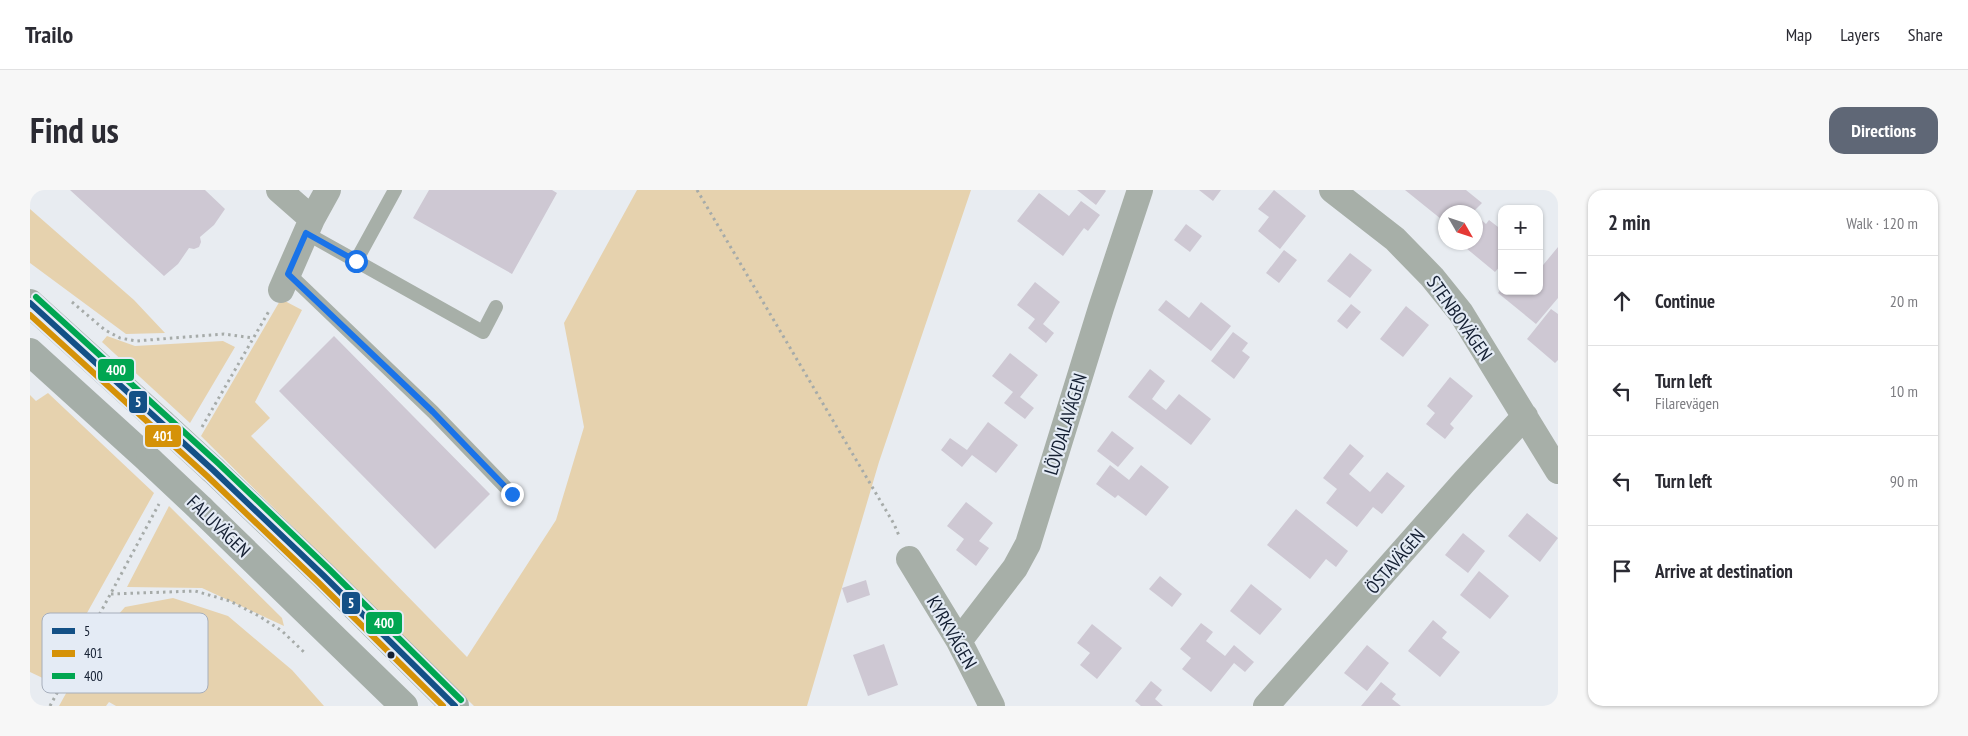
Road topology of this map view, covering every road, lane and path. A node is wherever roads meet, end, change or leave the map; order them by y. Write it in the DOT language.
graph roads {
  1 [pos="279,190"];
  2 [pos="328,190"];
  3 [pos="395,190"];
  4 [pos="697,190"];
  5 [pos="1140,190"];
  6 [pos="1332,190"];
  7 [pos="309,226"];
  8 [pos="356,261"];
  9 [pos="285,282"];
  10 [pos="72,302"];
  11 [pos="30,303"];
  12 [pos="496,307"];
  13 [pos="253,338"];
  14 [pos="30,352"];
  15 [pos="1525,416"];
  16 [pos="1558,471"];
  17 [pos="512,494"];
  18 [pos="909,559"];
  19 [pos="110,594"];
  20 [pos="959,641"];
  21 [pos="306,654"];
  22 [pos="404,706"];
  23 [pos="455,706"];
  24 [pos="992,706"];
  25 [pos="1266,706"];
  1 -- 7 [label="street"];
  2 -- 7 [label="street"];
  3 -- 8 [label="lane"];
  4 -- 18 [label="path"];
  5 -- 20 [label="street, LÖVDALAVÄGEN"];
  6 -- 15 [label="street, STENBOVÄGEN"];
  7 -- 8 [label="lane"];
  7 -- 9 [label="street"];
  8 -- 12 [label="lane"];
  9 -- 17 [label="lane"];
  10 -- 13 [label="path"];
  11 -- 23 [label="highway, FALUVÄGEN, bridge"];
  14 -- 22 [label="highway, FALUVÄGEN, bridge"];
  15 -- 16 [label="street, STENBOVÄGEN"];
  15 -- 25 [label="street, ÖSTAVÄGEN"];
  18 -- 20 [label="street, KYRKVÄGEN"];
  19 -- 21 [label="path"];
  20 -- 24 [label="street, KYRKVÄGEN"];
}
